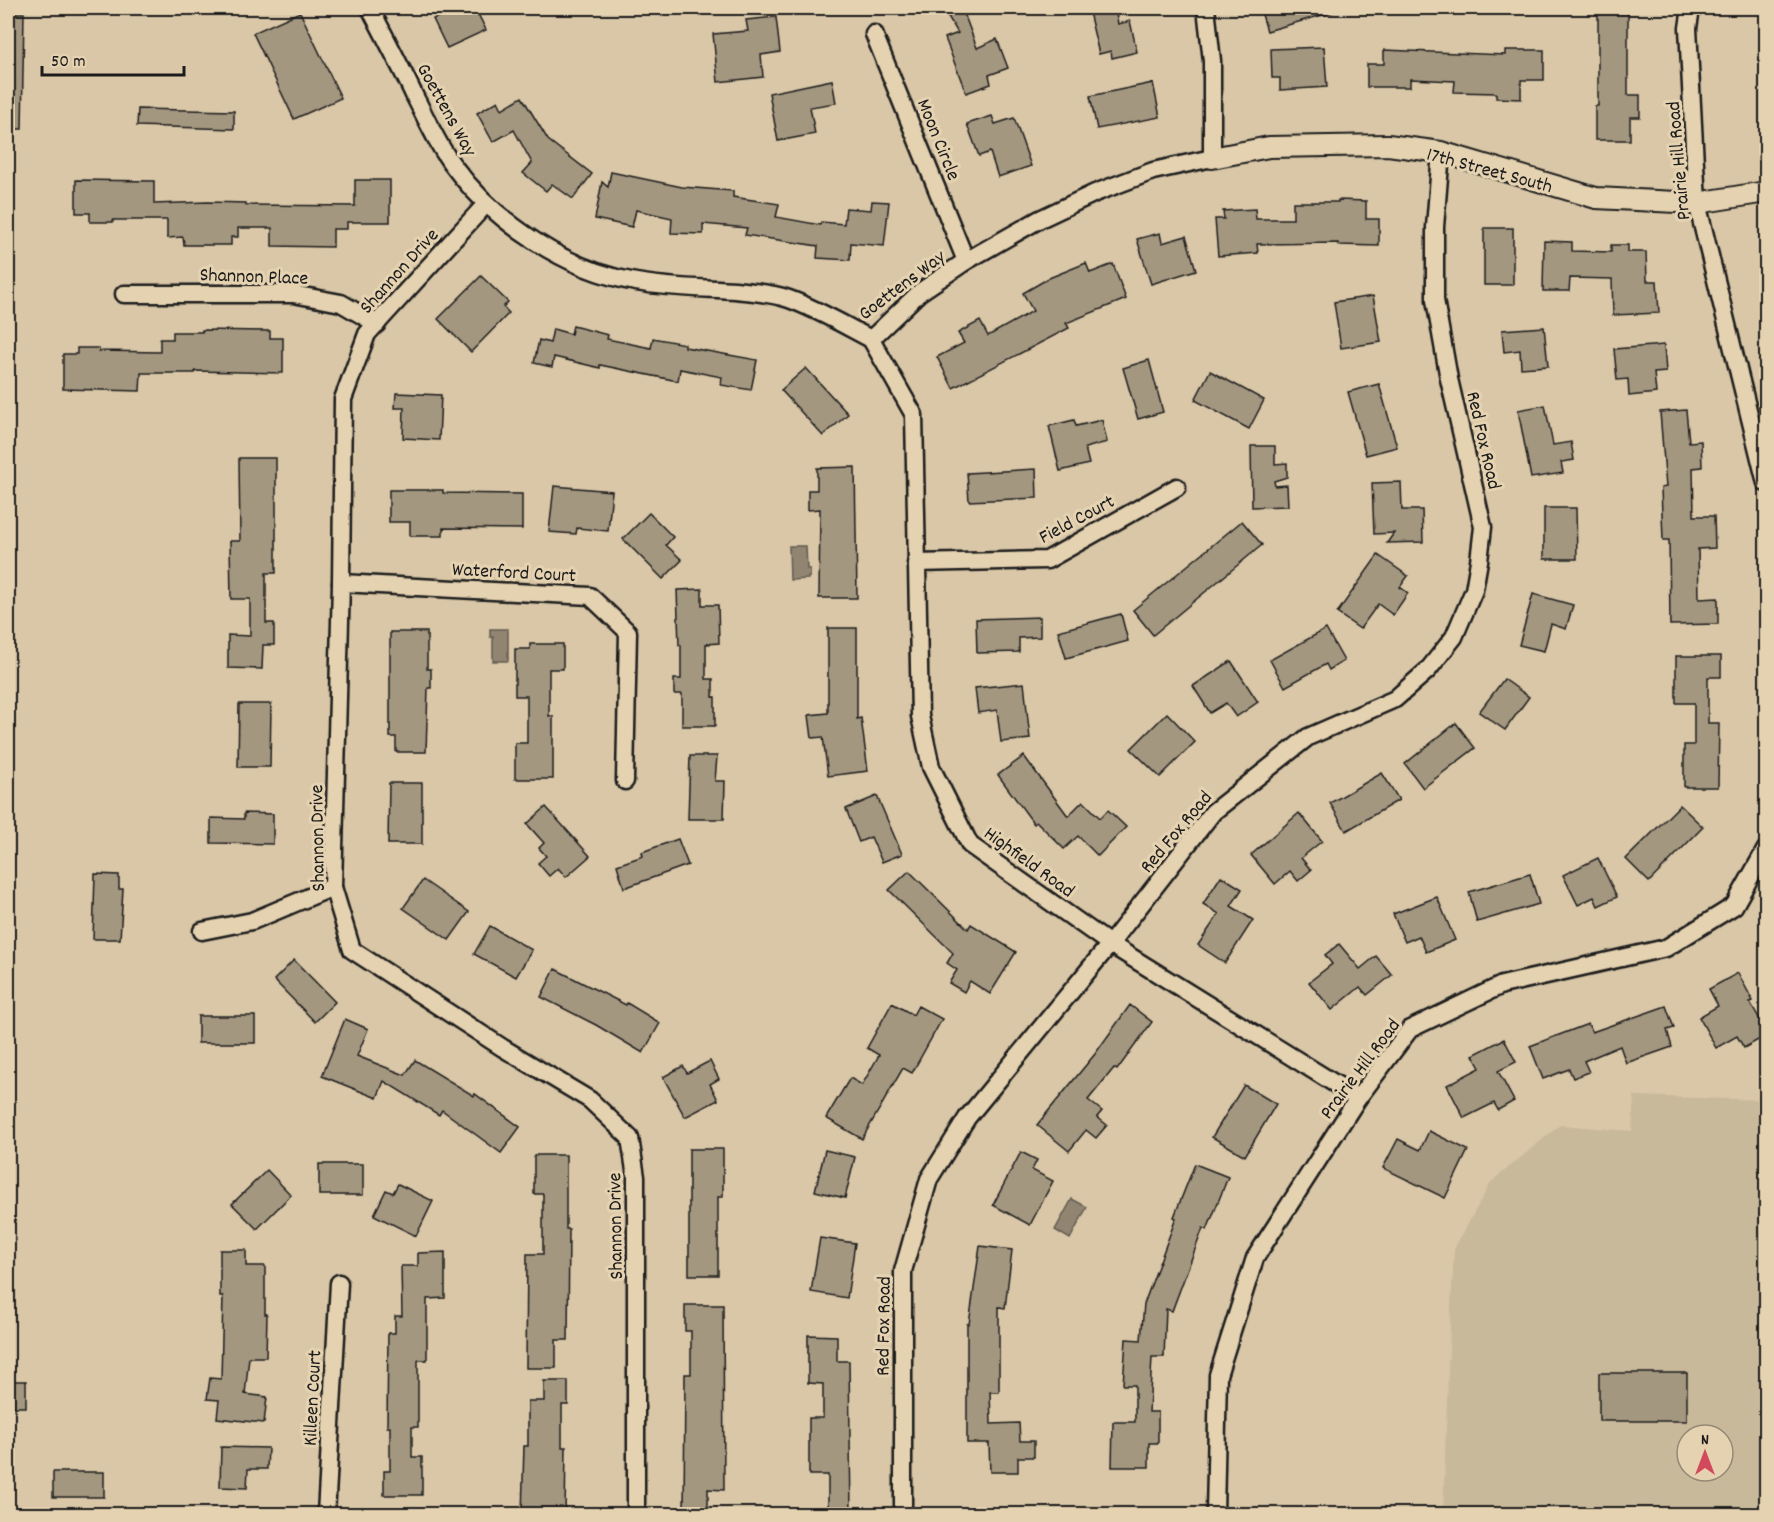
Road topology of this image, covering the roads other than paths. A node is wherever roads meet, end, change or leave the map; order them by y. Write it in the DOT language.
graph roads {
  1 [pos="370,8"];
  2 [pos="1206,8"];
  3 [pos="1691,8"];
  4 [pos="874,34"];
  5 [pos="1441,152"];
  6 [pos="1212,158"];
  7 [pos="1767,192"];
  8 [pos="1697,202"];
  9 [pos="486,204"];
  10 [pos="966,261"];
  11 [pos="124,294"];
  12 [pos="377,324"];
  13 [pos="871,339"];
  14 [pos="1767,483"];
  15 [pos="1177,487"];
  16 [pos="916,563"];
  17 [pos="341,583"];
  18 [pos="625,781"];
  19 [pos="1767,849"];
  20 [pos="333,887"];
  21 [pos="202,931"];
  22 [pos="1110,944"];
  23 [pos="1358,1098"];
  24 [pos="339,1283"];
  25 [pos="326,1515"];
  26 [pos="636,1515"];
  27 [pos="903,1515"];
  28 [pos="1215,1515"];
  1 -- 9 [label="street, Goettens Way"];
  2 -- 6 [label="street"];
  3 -- 8 [label="street, Prairie Hill Road"];
  4 -- 10 [label="street, Moon Circle"];
  5 -- 6 [label="street, 17th Street South"];
  5 -- 8 [label="street, 17th Street South"];
  5 -- 22 [label="street, Red Fox Road"];
  6 -- 10 [label="street, Goettens Way"];
  7 -- 8 [label="street, 17th Street South"];
  8 -- 14 [label="street, Prairie Hill Road"];
  9 -- 12 [label="street, Shannon Drive"];
  9 -- 13 [label="street, Goettens Way"];
  10 -- 13 [label="street, Goettens Way"];
  11 -- 12 [label="street, Shannon Place"];
  12 -- 17 [label="street, Shannon Drive"];
  13 -- 16 [label="street, Highfield Road"];
  15 -- 16 [label="street, Field Court"];
  16 -- 22 [label="street, Highfield Road"];
  17 -- 18 [label="street, Waterford Court"];
  17 -- 20 [label="street, Shannon Drive"];
  19 -- 23 [label="street, Prairie Hill Road"];
  20 -- 21 [label="street"];
  20 -- 26 [label="street, Shannon Drive"];
  22 -- 23 [label="street, Highfield Road"];
  22 -- 27 [label="street, Red Fox Road"];
  23 -- 28 [label="street, Prairie Hill Road"];
  24 -- 25 [label="street, Killeen Court"];
}
